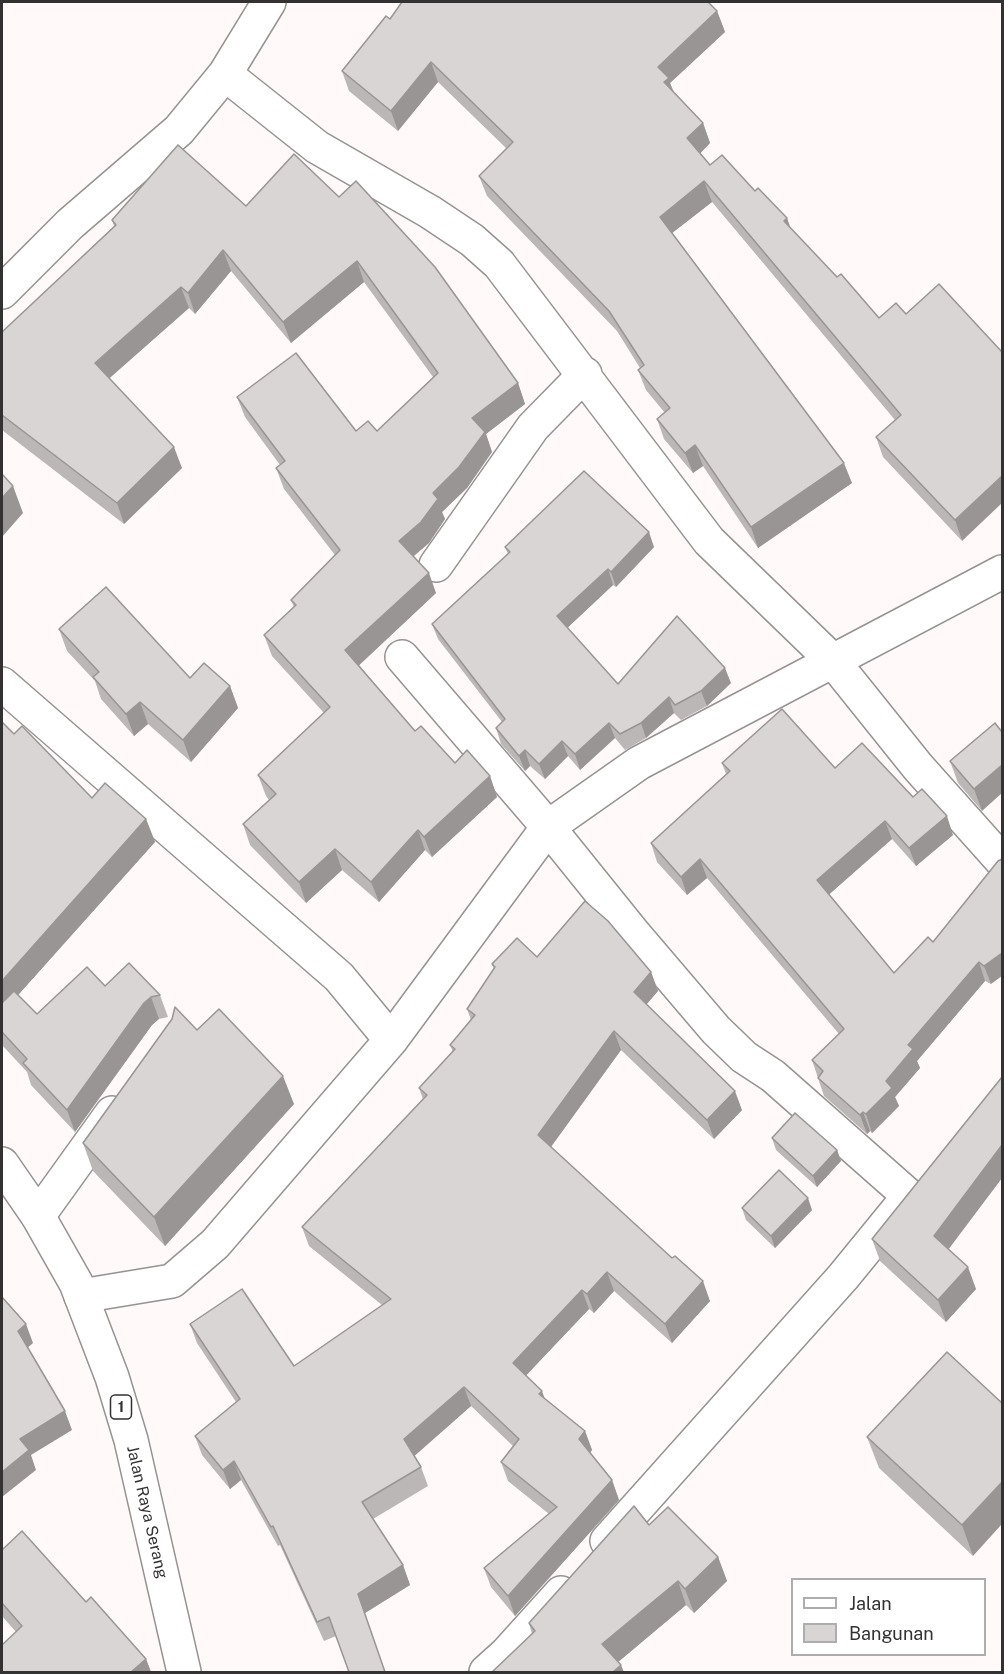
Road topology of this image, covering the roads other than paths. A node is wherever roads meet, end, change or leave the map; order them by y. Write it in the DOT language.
graph roads {
  1 [pos="269,2"];
  2 [pos="225,74"];
  3 [pos="2,291"];
  4 [pos="585,374"];
  5 [pos="436,565"];
  6 [pos="1002,572"];
  7 [pos="402,657"];
  8 [pos="832,661"];
  9 [pos="2,684"];
  10 [pos="548,827"];
  11 [pos="1002,861"];
  12 [pos="391,1040"];
  13 [pos="126,1093"];
  14 [pos="2,1164"];
  15 [pos="931,1170"];
  16 [pos="909,1196"];
  17 [pos="38,1216"];
  18 [pos="81,1296"];
  19 [pos="184,1672"];
  20 [pos="486,1672"];
  1 -- 2 [label="main road"];
  2 -- 3 [label="main road"];
  2 -- 4 [label="main road"];
  4 -- 5 [label="main road"];
  4 -- 8 [label="main road"];
  6 -- 8 [label="main road"];
  7 -- 10 [label="main road"];
  8 -- 10 [label="main road"];
  8 -- 11 [label="main road"];
  9 -- 12 [label="main road"];
  10 -- 12 [label="main road"];
  10 -- 16 [label="main road"];
  12 -- 18 [label="main road"];
  13 -- 17 [label="main road"];
  14 -- 17 [label="main road, Jalan Raya Serang / 1"];
  15 -- 16 [label="main road"];
  16 -- 20 [label="main road"];
  17 -- 18 [label="main road, Jalan Raya Serang / 1"];
  18 -- 19 [label="main road, Jalan Raya Serang / 1"];
}
